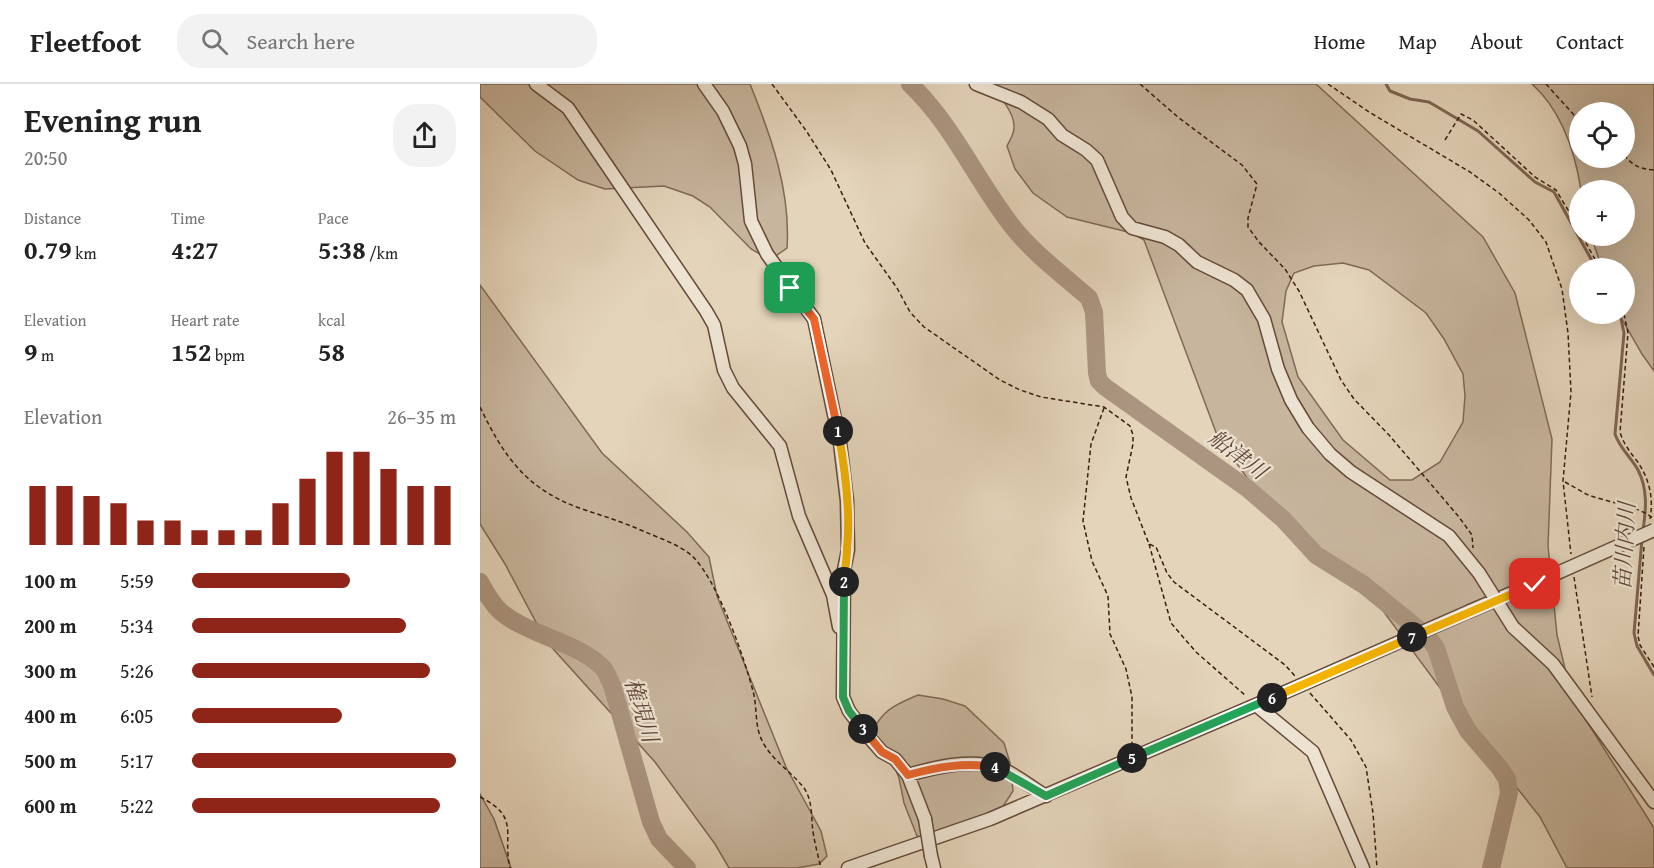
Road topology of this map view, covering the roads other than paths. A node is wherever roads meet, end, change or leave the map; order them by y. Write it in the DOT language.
graph roads {
  1 [pos="536,84"];
  2 [pos="704,84"];
  3 [pos="976,84"];
  4 [pos="1651,528"];
  5 [pos="845,638"];
  6 [pos="1261,703"];
  7 [pos="908,775"];
  8 [pos="1046,796"];
  9 [pos="1654,802"];
  10 [pos="933,862"];
  11 [pos="848,868"];
  12 [pos="1363,868"];
  1 -- 5 [label="street"];
  2 -- 5 [label="street"];
  3 -- 9 [label="street, bridge"];
  4 -- 6 [label="street, bridge"];
  5 -- 7 [label="street"];
  6 -- 8 [label="street"];
  6 -- 12 [label="street"];
  7 -- 8 [label="street"];
  7 -- 10 [label="street, bridge"];
  8 -- 11 [label="street"];
}
